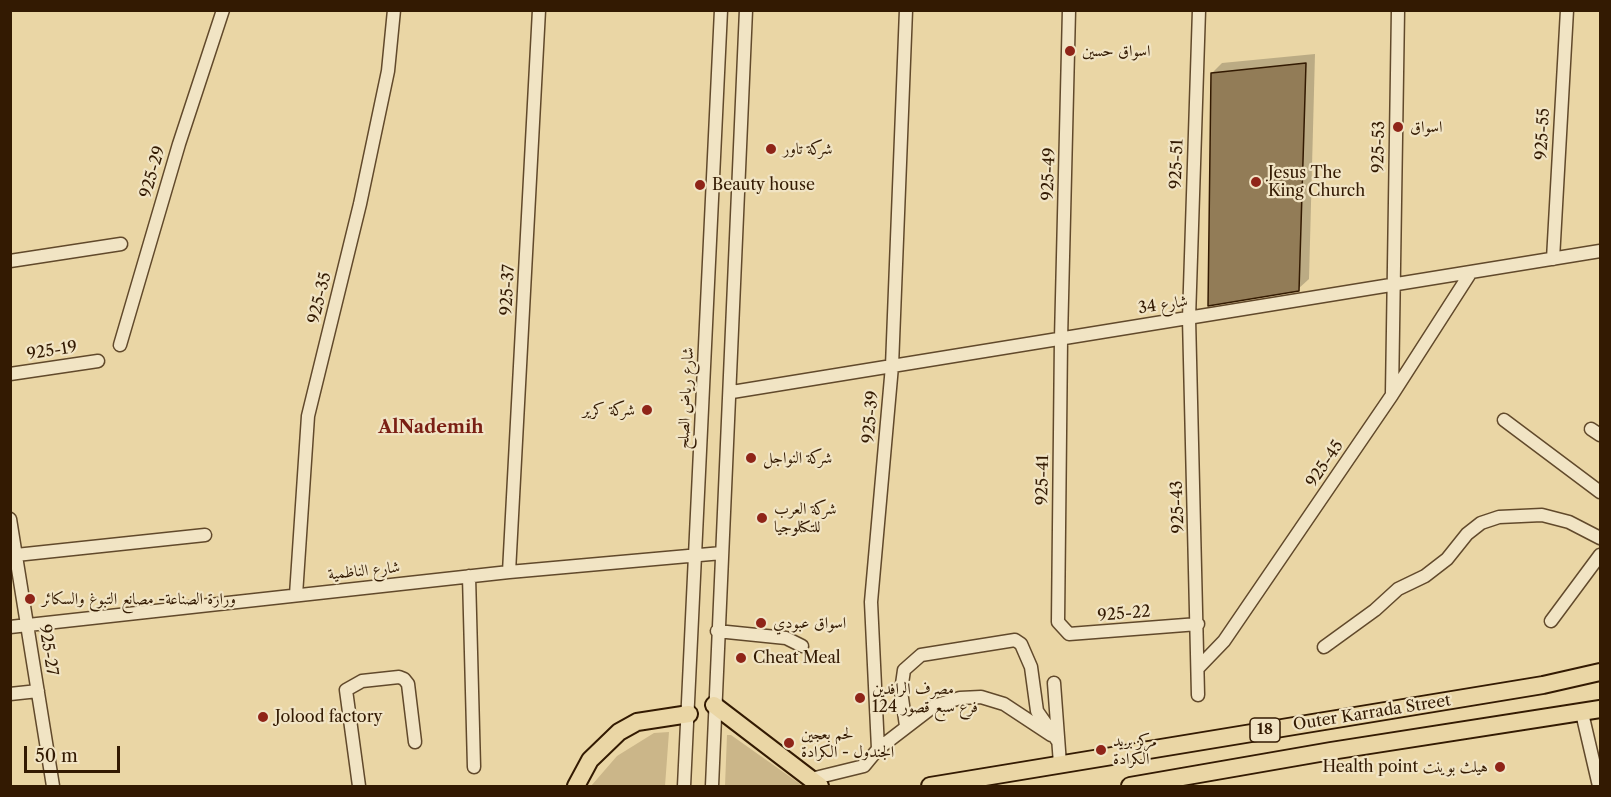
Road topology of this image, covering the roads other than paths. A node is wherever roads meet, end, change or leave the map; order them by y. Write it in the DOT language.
graph roads {
  1 [pos="223,10"];
  2 [pos="394,10"];
  3 [pos="539,10"];
  4 [pos="722,10"];
  5 [pos="746,10"];
  6 [pos="906,10"];
  7 [pos="1070,10"];
  8 [pos="1199,10"];
  9 [pos="1398,10"];
  10 [pos="1567,10"];
  11 [pos="746,36"];
  12 [pos="720,37"];
  13 [pos="121,244"];
  14 [pos="1600,251"];
  15 [pos="1553,259"];
  16 [pos="10,261"];
  17 [pos="1471,272"];
  18 [pos="1394,284"];
  19 [pos="1189,318"];
  20 [pos="1061,339"];
  21 [pos="120,345"];
  22 [pos="98,361"];
  23 [pos="892,366"];
  24 [pos="10,374"];
  25 [pos="732,392"];
  26 [pos="1392,395"];
  27 [pos="1504,420"];
  28 [pos="1600,492"];
  29 [pos="10,519"];
  30 [pos="205,535"];
  31 [pos="1600,538"];
  32 [pos="722,553"];
  33 [pos="694,554"];
  34 [pos="16,555"];
  35 [pos="1600,555"];
  36 [pos="509,572"];
  37 [pos="469,576"];
  38 [pos="296,595"];
  39 [pos="1551,621"];
  40 [pos="1058,622"];
  41 [pos="1198,624"];
  42 [pos="27,625"];
  43 [pos="10,627"];
  44 [pos="717,631"];
  45 [pos="802,646"];
  46 [pos="1324,647"];
  47 [pos="1198,668"];
  48 [pos="1600,672"];
  49 [pos="1054,683"];
  50 [pos="38,691"];
  51 [pos="10,694"];
  52 [pos="1198,695"];
  53 [pos="714,705"];
  54 [pos="1600,710"];
  55 [pos="1582,713"];
  56 [pos="689,714"];
  57 [pos="906,726"];
  58 [pos="1057,740"];
  59 [pos="415,742"];
  60 [pos="878,748"];
  61 [pos="1060,764"];
  62 [pos="474,767"];
  63 [pos="815,783"];
  64 [pos="1176,783"];
  65 [pos="53,786"];
  66 [pos="359,786"];
  67 [pos="576,786"];
  68 [pos="684,786"];
  69 [pos="712,786"];
  70 [pos="930,786"];
  71 [pos="1130,786"];
  72 [pos="1599,786"];
  1 -- 21 [label="street, 925-29"];
  2 -- 38 [label="street, 925-35"];
  3 -- 36 [label="street, 925-37"];
  4 -- 12 [label="street, شارع رياض الصلح"];
  5 -- 11 [label="street"];
  6 -- 23 [label="street, 925-39"];
  7 -- 20 [label="street, 925-49"];
  8 -- 19 [label="street, 925-51"];
  9 -- 18 [label="street, 925-53"];
  10 -- 15 [label="street, 925-55"];
  11 -- 12 [label="street"];
  11 -- 25 [label="street"];
  12 -- 33 [label="street, شارع رياض الصلح"];
  13 -- 16 [label="street"];
  14 -- 15 [label="street, شارع 34"];
  15 -- 17 [label="street, شارع 34"];
  17 -- 18 [label="street, شارع 34"];
  17 -- 26 [label="street, 925-45"];
  18 -- 19 [label="street, شارع 34"];
  18 -- 26 [label="street, 925-53"];
  19 -- 20 [label="street, شارع 34"];
  19 -- 41 [label="street, 925-43"];
  20 -- 23 [label="street, شارع 34"];
  20 -- 40 [label="street, 925-41"];
  22 -- 24 [label="street, 925-19"];
  23 -- 25 [label="street, شارع 34"];
  23 -- 60 [label="street, 925-39"];
  25 -- 32 [label="street"];
  26 -- 47 [label="street, 925-45"];
  27 -- 28 [label="street"];
  29 -- 34 [label="street, 925-27"];
  30 -- 34 [label="street"];
  31 -- 46 [label="street"];
  32 -- 33 [label="street, شارع الناظمية"];
  32 -- 44 [label="street"];
  33 -- 36 [label="street, شارع الناظمية"];
  33 -- 56 [label="street, شارع رياض الصلح"];
  34 -- 42 [label="street, 925-27"];
  35 -- 39 [label="street"];
  36 -- 37 [label="street, شارع الناظمية"];
  37 -- 38 [label="street, شارع الناظمية"];
  37 -- 62 [label="street"];
  38 -- 42 [label="street, شارع الناظمية"];
  40 -- 41 [label="street, 925-22"];
  41 -- 47 [label="street, 925-43"];
  42 -- 43 [label="street, شارع الناظمية"];
  42 -- 50 [label="street, 925-27"];
  44 -- 45 [label="street"];
  44 -- 53 [label="street"];
  47 -- 52 [label="street, 925-43"];
  48 -- 61 [label="main road, Outer Karrada Street / 18"];
  49 -- 58 [label="street"];
  50 -- 51 [label="street"];
  50 -- 65 [label="street, 925-27"];
  53 -- 63 [label="main road"];
  53 -- 69 [label="street"];
  54 -- 55 [label="main road, Outer Karrada Street / 18"];
  55 -- 64 [label="main road, Outer Karrada Street / 18"];
  55 -- 72 [label="street"];
  56 -- 67 [label="main road"];
  56 -- 68 [label="street, شارع رياض الصلح"];
  57 -- 58 [label="street"];
  57 -- 58 [label="street"];
  57 -- 60 [label="street"];
  58 -- 61 [label="street"];
  59 -- 66 [label="street"];
  60 -- 63 [label="street"];
  61 -- 70 [label="main road, Outer Karrada Street / 18"];
  64 -- 71 [label="main road, Outer Karrada Street / 18"];
}
